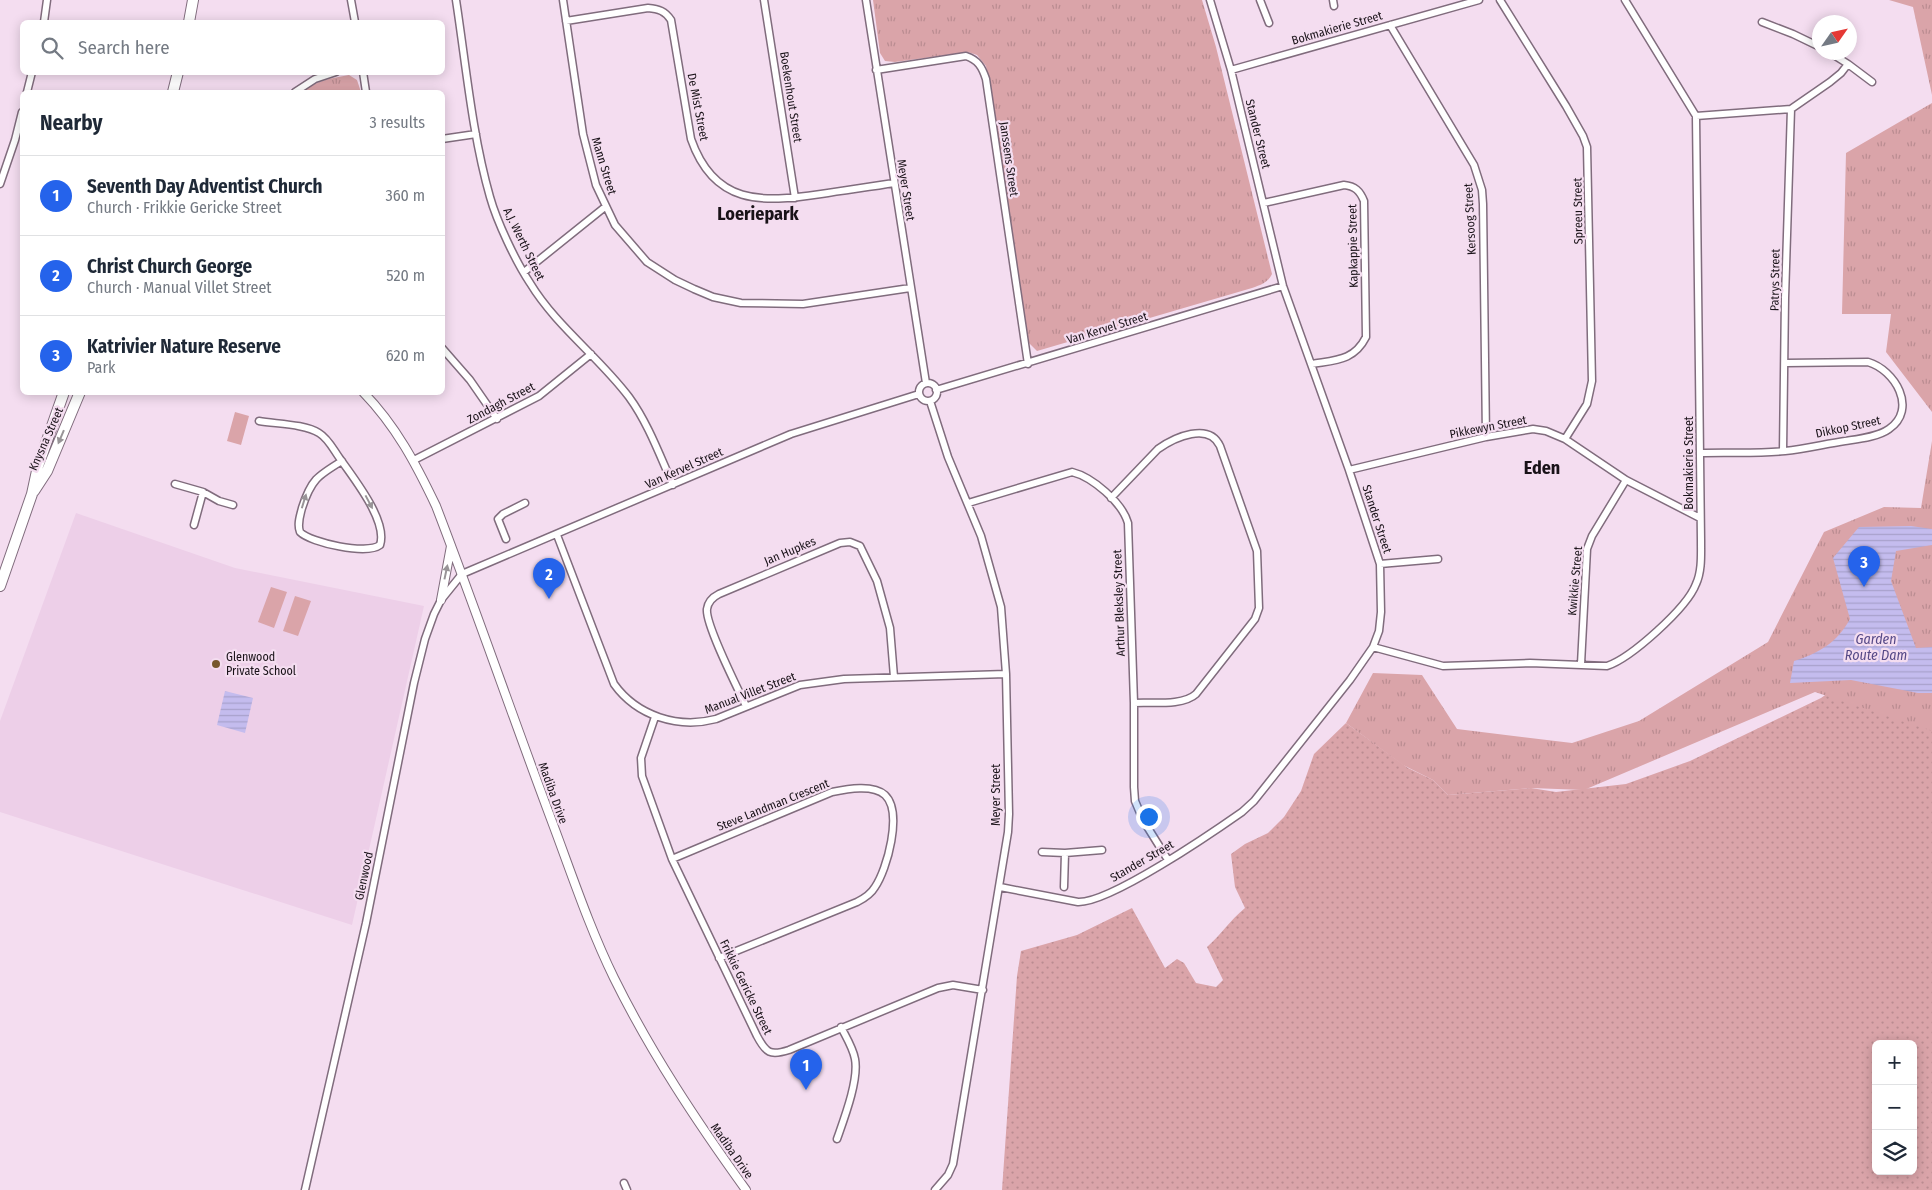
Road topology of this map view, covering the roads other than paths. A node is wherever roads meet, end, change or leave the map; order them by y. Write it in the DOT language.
graph roads {
  1 [pos="47,0"];
  2 [pos="193,0"];
  3 [pos="351,0"];
  4 [pos="456,0"];
  5 [pos="562,0"];
  6 [pos="764,0"];
  7 [pos="866,0"];
  8 [pos="1210,0"];
  9 [pos="1260,0"];
  10 [pos="1479,0"];
  11 [pos="1500,0"];
  12 [pos="1625,0"];
  13 [pos="44,20"];
  14 [pos="189,20"];
  15 [pos="355,20"];
  16 [pos="566,21"];
  17 [pos="1762,22"];
  18 [pos="1269,23"];
  19 [pos="1390,25"];
  20 [pos="1812,43"];
  21 [pos="1842,60"];
  22 [pos="1848,64"];
  23 [pos="876,70"];
  24 [pos="1231,70"];
  25 [pos="31,75"];
  26 [pos="177,75"];
  27 [pos="327,75"];
  28 [pos="363,75"];
  29 [pos="1872,82"];
  30 [pos="28,90"];
  31 [pos="174,90"];
  32 [pos="298,90"];
  33 [pos="366,90"];
  34 [pos="1791,109"];
  35 [pos="1696,116"];
  36 [pos="20,121"];
  37 [pos="476,134"];
  38 [pos="445,139"];
  39 [pos="894,183"];
  40 [pos="0,184"];
  41 [pos="795,198"];
  42 [pos="1264,203"];
  43 [pos="605,207"];
  44 [pos="524,272"];
  45 [pos="1283,286"];
  46 [pos="910,288"];
  47 [pos="445,351"];
  48 [pos="591,354"];
  49 [pos="1786,363"];
  50 [pos="1028,364"];
  51 [pos="1312,364"];
  52 [pos="926,383"];
  53 [pos="936,390"];
  54 [pos="919,394"];
  55 [pos="63,395"];
  56 [pos="79,395"];
  57 [pos="366,395"];
  58 [pos="930,401"];
  59 [pos="496,419"];
  60 [pos="259,421"];
  61 [pos="1486,437"];
  62 [pos="1565,439"];
  63 [pos="1783,451"];
  64 [pos="1700,453"];
  65 [pos="414,460"];
  66 [pos="342,461"];
  67 [pos="1349,470"];
  68 [pos="1626,480"];
  69 [pos="175,484"];
  70 [pos="673,485"];
  71 [pos="203,492"];
  72 [pos="32,494"];
  73 [pos="1112,498"];
  74 [pos="525,503"];
  75 [pos="968,503"];
  76 [pos="233,505"];
  77 [pos="1700,518"];
  78 [pos="194,525"];
  79 [pos="556,535"];
  80 [pos="506,539"];
  81 [pos="451,544"];
  82 [pos="1438,559"];
  83 [pos="1380,564"];
  84 [pos="462,574"];
  85 [pos="0,586"];
  86 [pos="441,600"];
  87 [pos="1373,647"];
  88 [pos="1581,664"];
  89 [pos="1006,674"];
  90 [pos="894,677"];
  91 [pos="1134,703"];
  92 [pos="746,706"];
  93 [pos="655,717"];
  94 [pos="1102,850"];
  95 [pos="1042,852"];
  96 [pos="1065,853"];
  97 [pos="672,859"];
  98 [pos="1168,860"];
  99 [pos="1064,887"];
  100 [pos="1000,888"];
  101 [pos="719,958"];
  102 [pos="983,990"];
  103 [pos="841,1027"];
  104 [pos="837,1139"];
  105 [pos="624,1182"];
  106 [pos="304,1190"];
  107 [pos="627,1190"];
  108 [pos="746,1190"];
  109 [pos="935,1190"];
  1 -- 13 [label="street"];
  2 -- 14 [label="highway"];
  3 -- 15 [label="street"];
  4 -- 37 [label="street, A.J. Werth Street"];
  5 -- 16 [label="street, Mann Street"];
  6 -- 41 [label="street, Boekenhout Street"];
  7 -- 23 [label="street, Meyer Street"];
  8 -- 24 [label="street, Stander Street"];
  9 -- 18 [label="street"];
  10 -- 19 [label="street, Bokmakierie Street"];
  11 -- 62 [label="street, Spreeu Street"];
  12 -- 35 [label="street"];
  16 -- 41 [label="street, De Mist Street"];
  16 -- 43 [label="street, Mann Street"];
  17 -- 20 [label="street"];
  19 -- 24 [label="street, Bokmakierie Street"];
  19 -- 61 [label="street, Kersoog Street"];
  21 -- 22 [label="street"];
  22 -- 29 [label="street"];
  22 -- 34 [label="street"];
  23 -- 39 [label="street, Meyer Street"];
  23 -- 50 [label="street, Janssens Street"];
  24 -- 42 [label="street, Stander Street"];
  25 -- 30 [label="street"];
  26 -- 31 [label="highway"];
  27 -- 32 [label="street"];
  28 -- 33 [label="street"];
  34 -- 35 [label="street"];
  34 -- 49 [label="street, Patrys Street"];
  35 -- 64 [label="street, Bokmakierie Street"];
  36 -- 40 [label="street"];
  37 -- 38 [label="street"];
  37 -- 44 [label="street, A.J. Werth Street"];
  39 -- 41 [label="street, De Mist Street"];
  39 -- 46 [label="street, Meyer Street"];
  42 -- 45 [label="street, Stander Street"];
  42 -- 51 [label="street, Kapkappie Street"];
  43 -- 44 [label="street"];
  43 -- 46 [label="street, Mann Street"];
  44 -- 48 [label="street, A.J. Werth Street"];
  45 -- 50 [label="street, Van Kervel Street"];
  45 -- 51 [label="street, Stander Street"];
  46 -- 52 [label="street, Meyer Street"];
  47 -- 59 [label="street"];
  48 -- 59 [label="street, Zondagh Street"];
  48 -- 70 [label="street, A.J. Werth Street"];
  49 -- 63 [label="street, Patrys Street"];
  49 -- 63 [label="street, Dikkop Street"];
  50 -- 53 [label="street, Van Kervel Street"];
  51 -- 67 [label="street, Stander Street"];
  52 -- 53 [label="street"];
  52 -- 54 [label="street"];
  53 -- 58 [label="street"];
  54 -- 58 [label="street"];
  54 -- 70 [label="street, Van Kervel Street"];
  55 -- 72 [label="highway, Knysna Street"];
  56 -- 72 [label="highway, Knysna Street, one-way"];
  57 -- 65 [label="street, Madiba Drive"];
  58 -- 75 [label="street, Meyer Street"];
  59 -- 65 [label="street, Zondagh Street"];
  60 -- 66 [label="street"];
  61 -- 62 [label="street, Pikkewyn Street"];
  61 -- 67 [label="street, Pikkewyn Street"];
  62 -- 68 [label="street, Pikkewyn Street"];
  63 -- 64 [label="street, Dikkop Street"];
  64 -- 77 [label="street, Bokmakierie Street"];
  65 -- 81 [label="street, Madiba Drive"];
  66 -- 66 [label="street, one-way"];
  67 -- 83 [label="street, Stander Street"];
  68 -- 77 [label="street, Pikkewyn Street"];
  68 -- 88 [label="street, Kwikkie Street"];
  69 -- 71 [label="street"];
  70 -- 79 [label="street, Van Kervel Street"];
  71 -- 76 [label="street"];
  71 -- 78 [label="street"];
  72 -- 85 [label="highway, Knysna Street"];
  73 -- 75 [label="street, Arthur Bleksley Street"];
  73 -- 91 [label="street, Arthur Bleksley Street"];
  73 -- 91 [label="street"];
  74 -- 80 [label="street"];
  75 -- 89 [label="street, Meyer Street"];
  77 -- 88 [label="street, Bokmakierie Street"];
  79 -- 84 [label="street, Van Kervel Street"];
  79 -- 93 [label="street, Manual Villet Street"];
  81 -- 84 [label="street, Madiba Drive"];
  86 -- 81 [label="street, one-way"];
  82 -- 83 [label="street"];
  83 -- 87 [label="street, Stander Street"];
  84 -- 86 [label="street, Glenwood"];
  84 -- 108 [label="street, Madiba Drive"];
  86 -- 106 [label="street, Glenwood"];
  87 -- 88 [label="street, Bokmakierie Street"];
  87 -- 98 [label="street, Stander Street"];
  89 -- 90 [label="street, Manual Villet Street"];
  89 -- 100 [label="street, Meyer Street"];
  90 -- 92 [label="street, Manual Villet Street"];
  90 -- 92 [label="street, Jan Hupkes"];
  91 -- 98 [label="street, Arthur Bleksley Street"];
  92 -- 93 [label="street, Manual Villet Street"];
  93 -- 97 [label="street, Frikkie Gericke Street"];
  94 -- 96 [label="street"];
  95 -- 96 [label="street"];
  96 -- 99 [label="street"];
  97 -- 101 [label="street, Frikkie Gericke Street"];
  97 -- 101 [label="street, Steve Landman Crescent"];
  98 -- 100 [label="street, Stander Street"];
  100 -- 102 [label="street, Meyer Street"];
  101 -- 103 [label="street, Frikkie Gericke Street"];
  102 -- 103 [label="street, Frikkie Gericke Street"];
  102 -- 109 [label="street, Meyer Street"];
  103 -- 104 [label="street"];
  105 -- 107 [label="street"];
}
